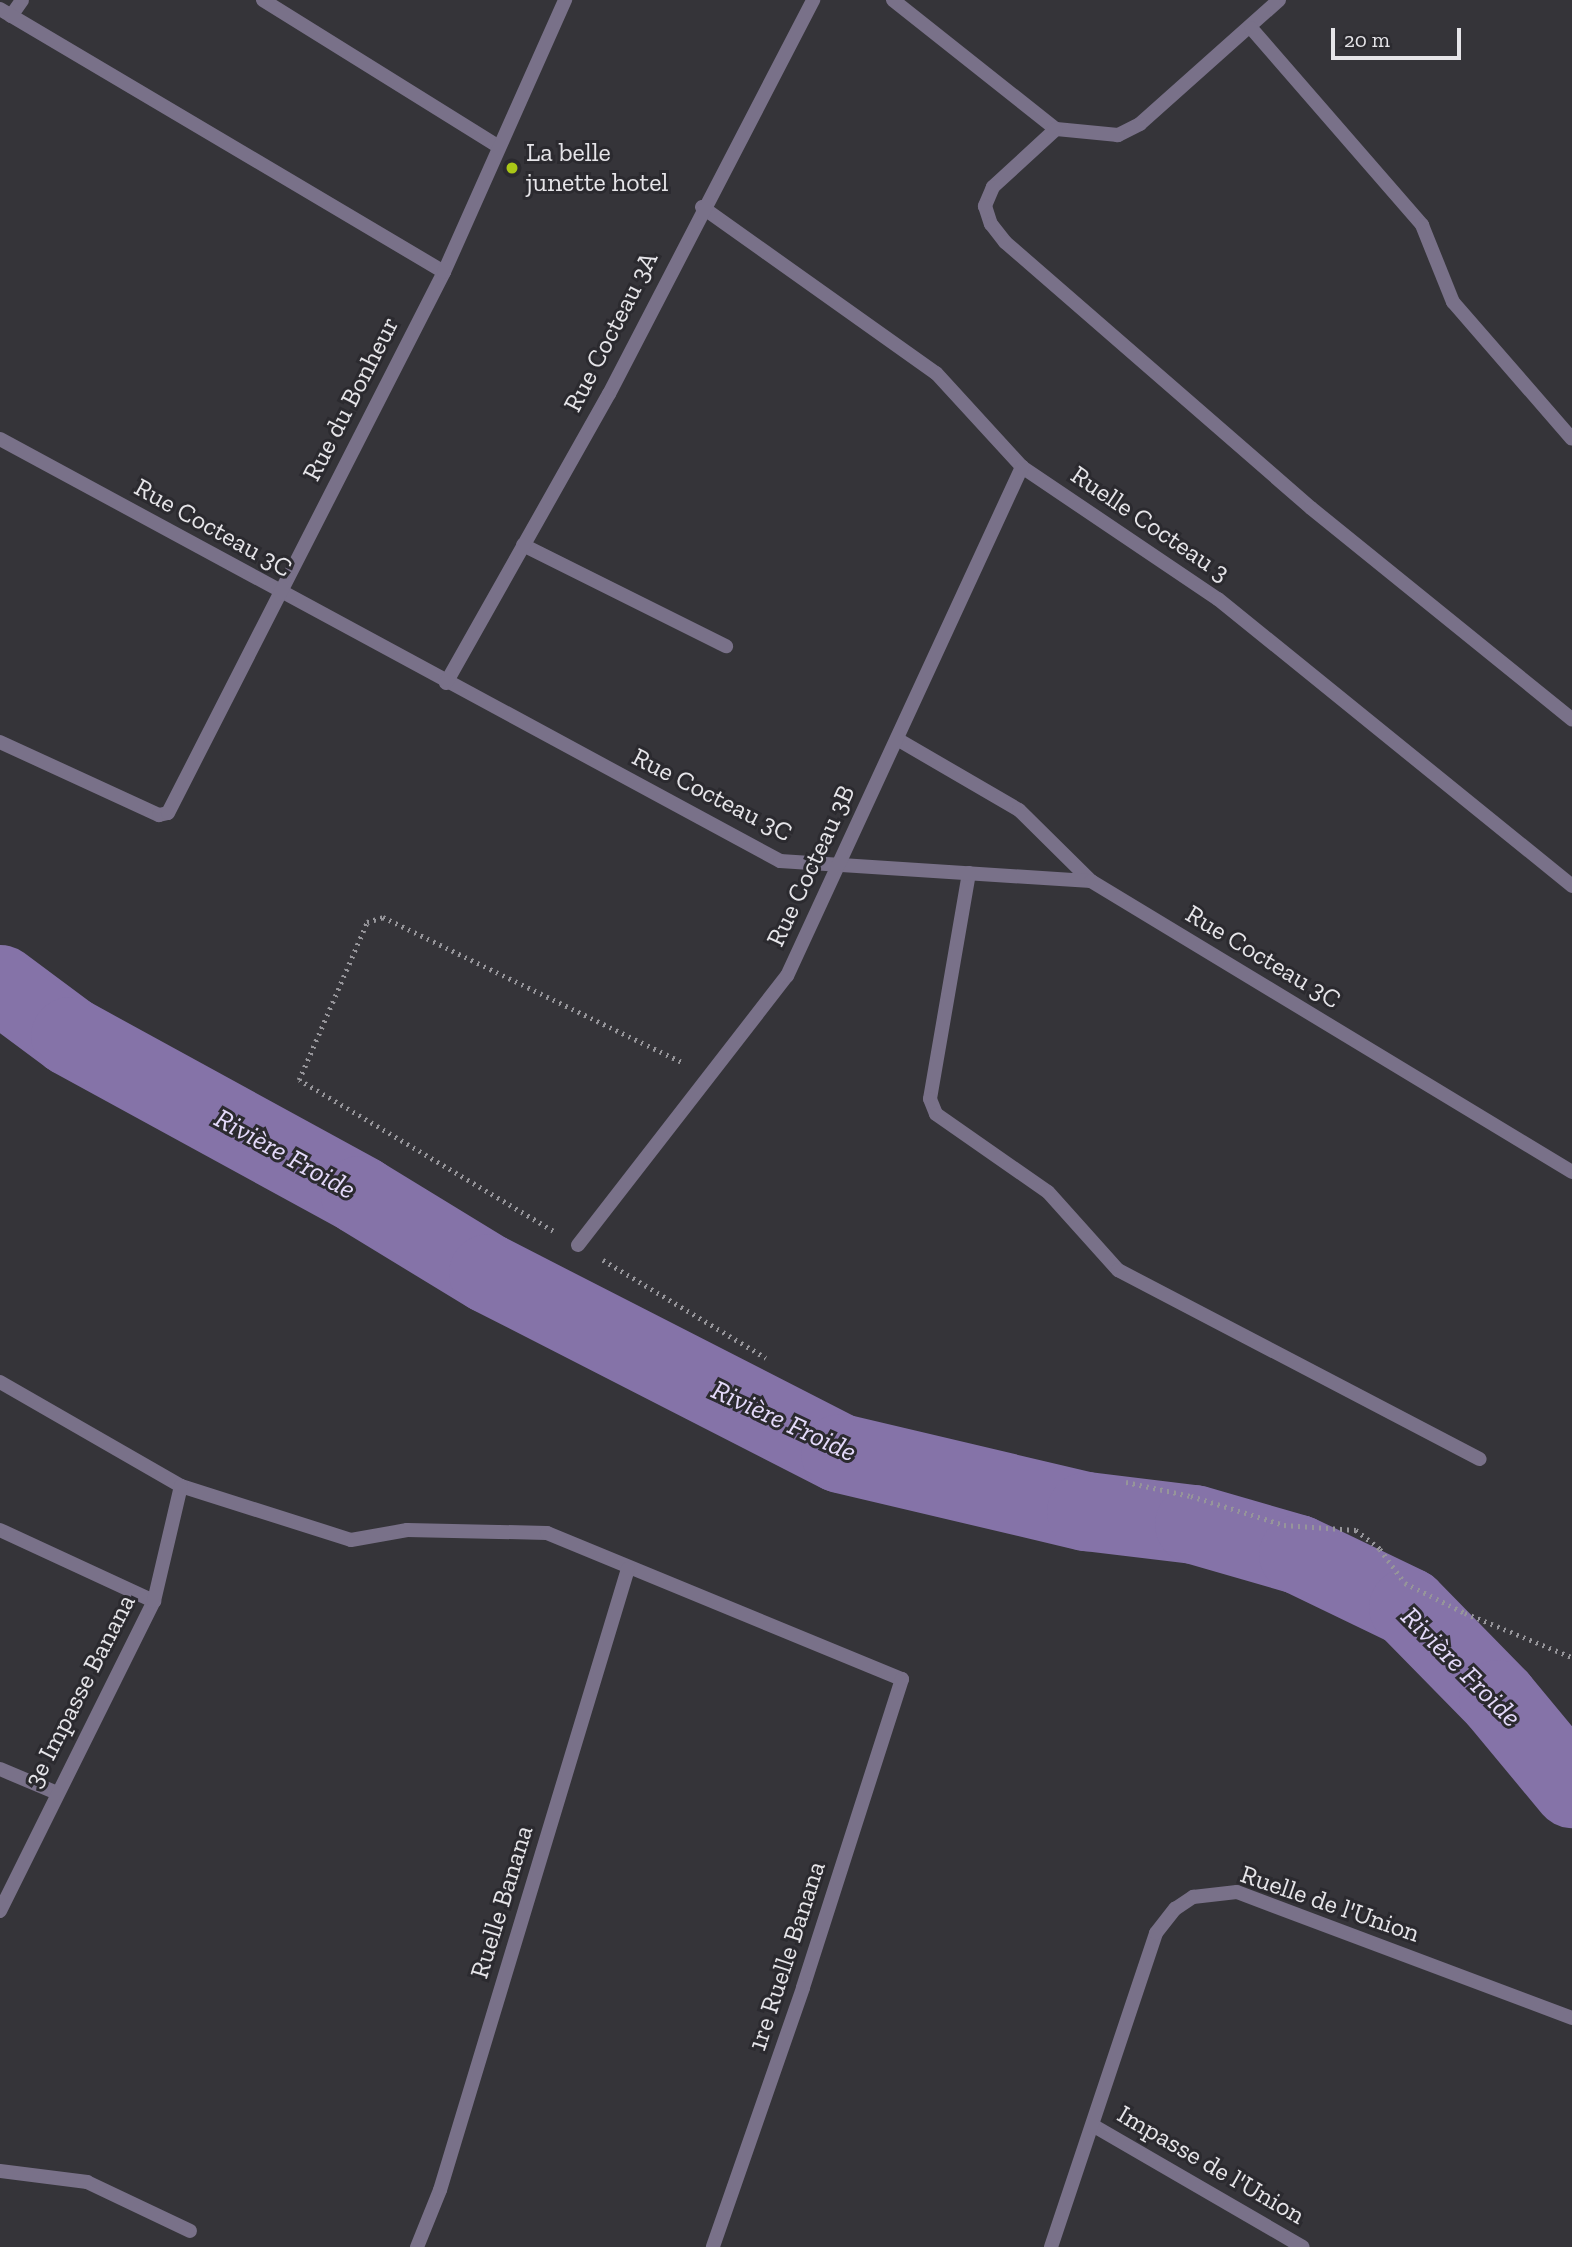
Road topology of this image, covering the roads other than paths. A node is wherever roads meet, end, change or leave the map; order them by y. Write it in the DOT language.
graph roads {
  1 [pos="22,0"];
  2 [pos="263,0"];
  3 [pos="565,0"];
  4 [pos="813,0"];
  5 [pos="893,0"];
  6 [pos="1279,0"];
  7 [pos="6,13"];
  8 [pos="1251,28"];
  9 [pos="1056,129"];
  10 [pos="499,147"];
  11 [pos="702,207"];
  12 [pos="444,272"];
  13 [pos="0,439"];
  14 [pos="1572,439"];
  15 [pos="1022,467"];
  16 [pos="523,545"];
  17 [pos="278,591"];
  18 [pos="726,646"];
  19 [pos="446,682"];
  20 [pos="1572,719"];
  21 [pos="897,739"];
  22 [pos="0,742"];
  23 [pos="837,868"];
  24 [pos="969,873"];
  25 [pos="1091,881"];
  26 [pos="1572,886"];
  27 [pos="1572,1172"];
  28 [pos="578,1245"];
  29 [pos="0,1382"];
  30 [pos="1480,1459"];
  31 [pos="181,1486"];
  32 [pos="0,1530"];
  33 [pos="628,1569"];
  34 [pos="154,1601"];
  35 [pos="0,1769"];
  36 [pos="57,1793"];
  37 [pos="0,1911"];
  38 [pos="1572,2018"];
  39 [pos="1094,2126"];
  40 [pos="0,2171"];
  41 [pos="190,2231"];
  42 [pos="417,2247"];
  43 [pos="713,2247"];
  44 [pos="1051,2247"];
  45 [pos="1303,2247"];
  1 -- 7 [label="street"];
  2 -- 10 [label="street"];
  3 -- 10 [label="street, Rue du Bonheur"];
  4 -- 11 [label="street, Rue Cocteau 3A"];
  5 -- 9 [label="street"];
  6 -- 8 [label="street"];
  7 -- 12 [label="street"];
  8 -- 9 [label="street"];
  8 -- 14 [label="street"];
  9 -- 20 [label="street"];
  10 -- 12 [label="street, Rue du Bonheur"];
  11 -- 15 [label="street, Ruelle Cocteau 3"];
  11 -- 16 [label="street, Rue Cocteau 3A"];
  12 -- 17 [label="street, Rue du Bonheur"];
  13 -- 17 [label="street, Rue Cocteau 3C"];
  15 -- 21 [label="street, Rue Cocteau 3B"];
  15 -- 26 [label="street, Ruelle Cocteau 3"];
  16 -- 18 [label="street"];
  16 -- 19 [label="street, Rue Cocteau 3A"];
  17 -- 19 [label="street, Rue Cocteau 3C"];
  17 -- 22 [label="street, Rue du Bonheur"];
  19 -- 23 [label="street, Rue Cocteau 3C"];
  21 -- 23 [label="street, Rue Cocteau 3B"];
  21 -- 25 [label="street"];
  23 -- 24 [label="street, Rue Cocteau 3C"];
  23 -- 28 [label="street, Rue Cocteau 3B"];
  24 -- 25 [label="street, Rue Cocteau 3C"];
  24 -- 30 [label="street"];
  25 -- 27 [label="street, Rue Cocteau 3C"];
  29 -- 31 [label="street"];
  31 -- 33 [label="street"];
  31 -- 34 [label="street, 3e Impasse Banana"];
  32 -- 34 [label="street"];
  33 -- 42 [label="street, Ruelle Banana"];
  33 -- 43 [label="street, 1re Ruelle Banana"];
  34 -- 36 [label="street, 3e Impasse Banana"];
  35 -- 36 [label="street"];
  36 -- 37 [label="street, 3e Impasse Banana"];
  38 -- 39 [label="street, Ruelle de l'Union"];
  39 -- 44 [label="street, Ruelle de l'Union"];
  39 -- 45 [label="street, Impasse de l'Union"];
  40 -- 41 [label="street"];
}
